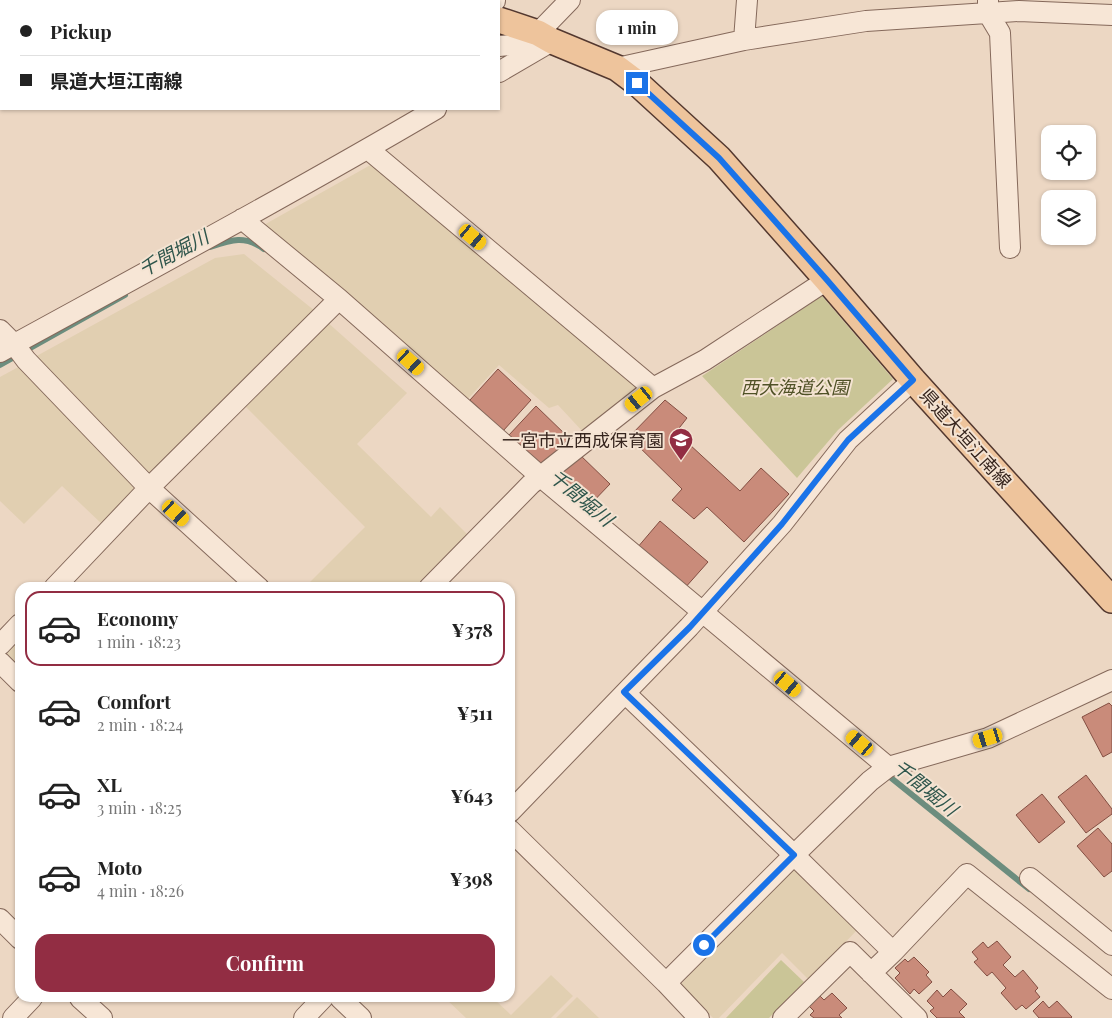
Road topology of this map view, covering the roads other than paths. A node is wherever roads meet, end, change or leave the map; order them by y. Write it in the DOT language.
graph roads {
  1 [pos="570,0"];
  2 [pos="747,0"];
  3 [pos="988,6"];
  4 [pos="500,11"];
  5 [pos="1112,15"];
  6 [pos="545,37"];
  7 [pos="744,40"];
  8 [pos="500,46"];
  9 [pos="618,68"];
  10 [pos="500,71"];
  11 [pos="434,110"];
  12 [pos="368,149"];
  13 [pos="242,219"];
  14 [pos="1010,248"];
  15 [pos="827,280"];
  16 [pos="332,306"];
  17 [pos="12,348"];
  18 [pos="913,380"];
  19 [pos="653,388"];
  20 [pos="536,480"];
  21 [pos="149,488"];
  22 [pos="60,582"];
  23 [pos="251,582"];
  24 [pos="435,582"];
  25 [pos="1112,600"];
  26 [pos="698,618"];
  27 [pos="15,629"];
  28 [pos="0,644"];
  29 [pos="0,662"];
  30 [pos="15,677"];
  31 [pos="1112,680"];
  32 [pos="624,692"];
  33 [pos="881,773"];
  34 [pos="515,807"];
  35 [pos="515,835"];
  36 [pos="794,855"];
  37 [pos="1030,878"];
  38 [pos="0,919"];
  39 [pos="15,934"];
  40 [pos="1112,945"];
  41 [pos="892,952"];
  42 [pos="871,972"];
  43 [pos="666,983"];
  44 [pos="1112,989"];
  45 [pos="28,1002"];
  46 [pos="84,1002"];
  47 [pos="319,1002"];
  48 [pos="344,1002"];
  49 [pos="13,1018"];
  50 [pos="102,1018"];
  51 [pos="304,1018"];
  52 [pos="361,1018"];
  53 [pos="699,1018"];
  54 [pos="783,1018"];
  55 [pos="917,1018"];
  1 -- 6 [label="street"];
  2 -- 7 [label="street"];
  3 -- 5 [label="street"];
  3 -- 7 [label="street"];
  3 -- 14 [label="street"];
  4 -- 6 [label="main road, 県道大垣江南線"];
  6 -- 8 [label="street"];
  6 -- 9 [label="main road, 県道大垣江南線"];
  6 -- 10 [label="street"];
  7 -- 9 [label="street"];
  9 -- 15 [label="main road, 県道大垣江南線"];
  11 -- 12 [label="street"];
  12 -- 13 [label="street"];
  12 -- 19 [label="street"];
  13 -- 16 [label="street"];
  13 -- 17 [label="street"];
  15 -- 18 [label="main road, 県道大垣江南線"];
  15 -- 19 [label="street"];
  16 -- 20 [label="street"];
  16 -- 21 [label="street"];
  17 -- 21 [label="street"];
  18 -- 25 [label="main road, 県道大垣江南線"];
  18 -- 26 [label="street"];
  19 -- 20 [label="street"];
  20 -- 24 [label="street"];
  20 -- 26 [label="street"];
  21 -- 22 [label="street"];
  21 -- 23 [label="street"];
  26 -- 32 [label="street"];
  26 -- 33 [label="street"];
  27 -- 28 [label="street"];
  29 -- 30 [label="street"];
  31 -- 33 [label="street"];
  32 -- 34 [label="street"];
  32 -- 36 [label="street"];
  33 -- 36 [label="street"];
  35 -- 43 [label="street"];
  36 -- 41 [label="street"];
  36 -- 43 [label="street"];
  37 -- 40 [label="street"];
  38 -- 39 [label="street"];
  41 -- 42 [label="street"];
  41 -- 44 [label="street"];
  42 -- 54 [label="street"];
  42 -- 55 [label="street"];
  43 -- 53 [label="street"];
  45 -- 49 [label="street"];
  46 -- 50 [label="street"];
  47 -- 51 [label="street"];
  48 -- 52 [label="street"];
}
